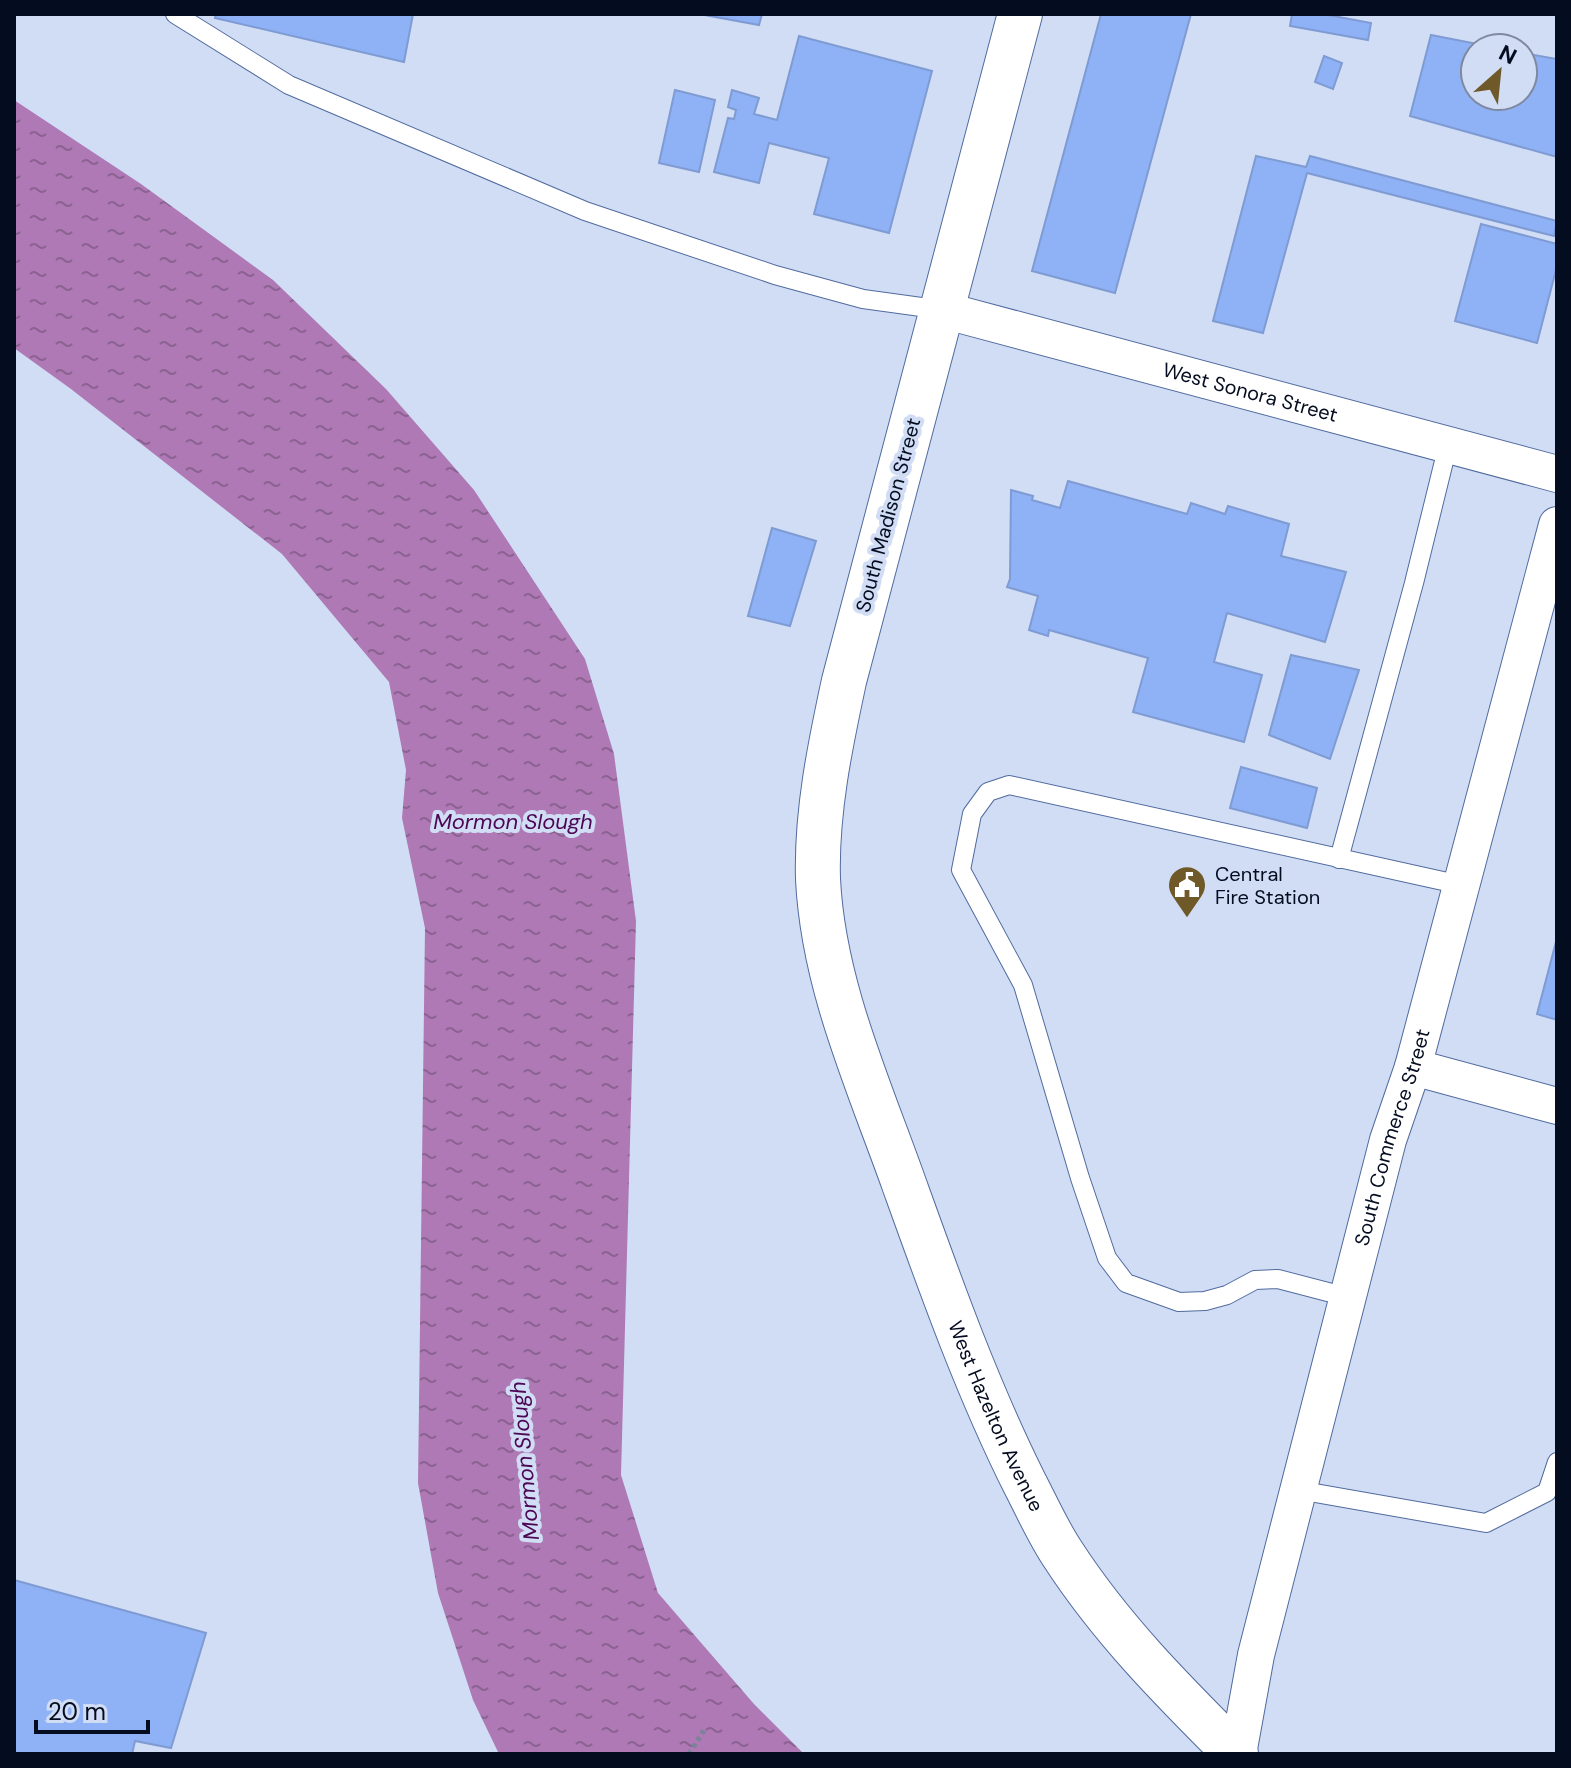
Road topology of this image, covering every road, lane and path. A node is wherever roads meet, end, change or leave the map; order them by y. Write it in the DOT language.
graph roads {
  1 [pos="175,14"];
  2 [pos="1020,14"];
  3 [pos="943,310"];
  4 [pos="1448,445"];
  5 [pos="1557,474"];
  6 [pos="1557,525"];
  7 [pos="1339,859"];
  8 [pos="1461,885"];
  9 [pos="847,1023"];
  10 [pos="1413,1067"];
  11 [pos="1557,1106"];
  12 [pos="1347,1297"];
  13 [pos="1557,1462"];
  14 [pos="1298,1490"];
  15 [pos="706,1727"];
  16 [pos="689,1754"];
  17 [pos="1237,1754"];
  1 -- 3 [label="lane"];
  2 -- 3 [label="main road, South Madison Street"];
  3 -- 4 [label="street, West Sonora Street"];
  3 -- 9 [label="main road, South Madison Street"];
  4 -- 5 [label="street, West Sonora Street"];
  4 -- 7 [label="lane"];
  6 -- 8 [label="street, South Commerce Street"];
  7 -- 8 [label="lane"];
  7 -- 12 [label="lane"];
  8 -- 10 [label="street, South Commerce Street"];
  9 -- 17 [label="main road, West Hazelton Avenue"];
  10 -- 11 [label="street"];
  10 -- 12 [label="street, South Commerce Street"];
  12 -- 14 [label="street, South Commerce Street"];
  13 -- 14 [label="lane"];
  14 -- 17 [label="street, South Commerce Street"];
  15 -- 16 [label="path"];
}
